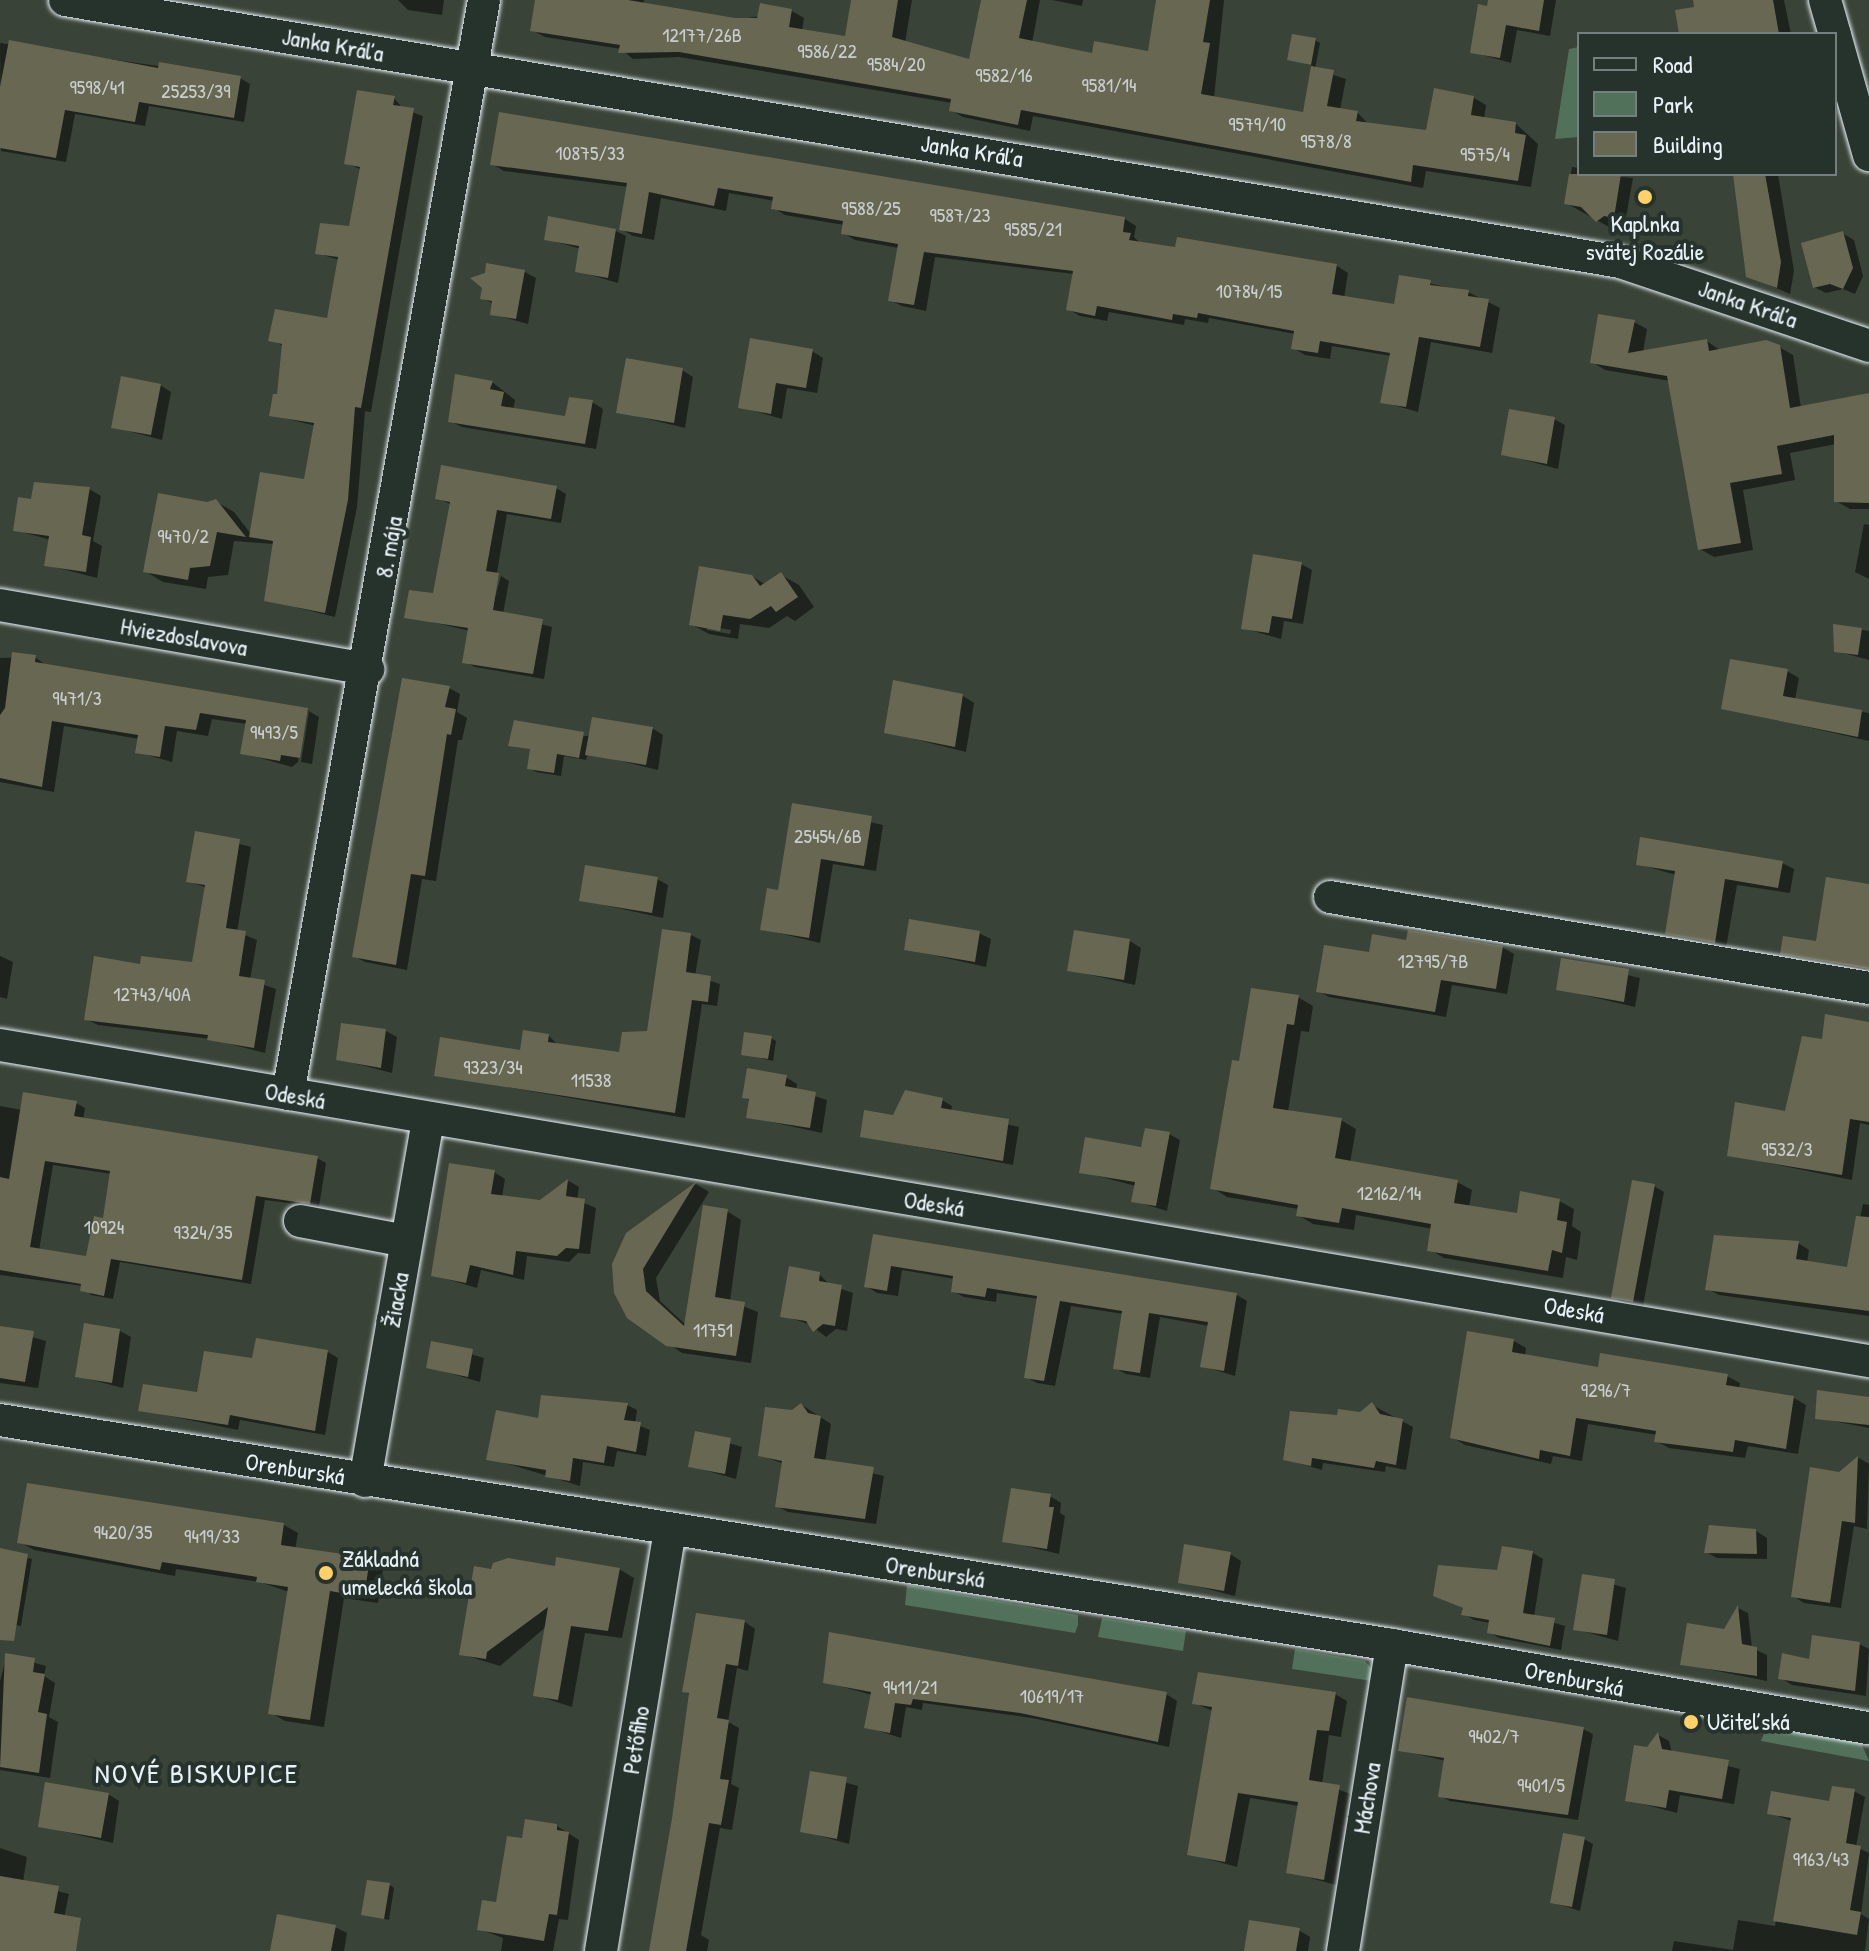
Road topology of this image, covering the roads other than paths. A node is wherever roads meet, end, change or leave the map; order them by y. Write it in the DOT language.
graph roads {
  1 [pos="65,0"];
  2 [pos="484,0"];
  3 [pos="1825,0"];
  4 [pos="1834,32"];
  5 [pos="1837,41"];
  6 [pos="472,68"];
  7 [pos="1869,155"];
  8 [pos="1869,346"];
  9 [pos="0,605"];
  10 [pos="368,669"];
  11 [pos="1330,897"];
  12 [pos="1869,988"];
  13 [pos="0,1045"];
  14 [pos="288,1094"];
  15 [pos="428,1120"];
  16 [pos="300,1221"];
  17 [pos="406,1241"];
  18 [pos="1869,1361"];
  19 [pos="0,1420"];
  20 [pos="365,1481"];
  21 [pos="670,1530"];
  22 [pos="1392,1645"];
  23 [pos="1869,1728"];
  24 [pos="601,1951"];
  25 [pos="1343,1951"];
  1 -- 6 [label="street, Janka Kráľa"];
  2 -- 6 [label="street, 8. mája"];
  3 -- 4 [label="street"];
  5 -- 7 [label="street"];
  6 -- 8 [label="street, Janka Kráľa"];
  6 -- 10 [label="street, 8. mája"];
  9 -- 10 [label="street, Hviezdoslavova"];
  10 -- 14 [label="street, 8. mája"];
  11 -- 12 [label="street"];
  13 -- 14 [label="street, Odeská"];
  14 -- 15 [label="street, Odeská"];
  15 -- 17 [label="street, Žiacka"];
  15 -- 18 [label="street, Odeská"];
  16 -- 17 [label="street"];
  17 -- 20 [label="street, Žiacka"];
  19 -- 20 [label="street, Orenburská"];
  20 -- 21 [label="street, Orenburská"];
  21 -- 22 [label="street, Orenburská"];
  21 -- 24 [label="street, Petőfiho"];
  22 -- 23 [label="street, Orenburská"];
  22 -- 25 [label="street, Máchova"];
}
